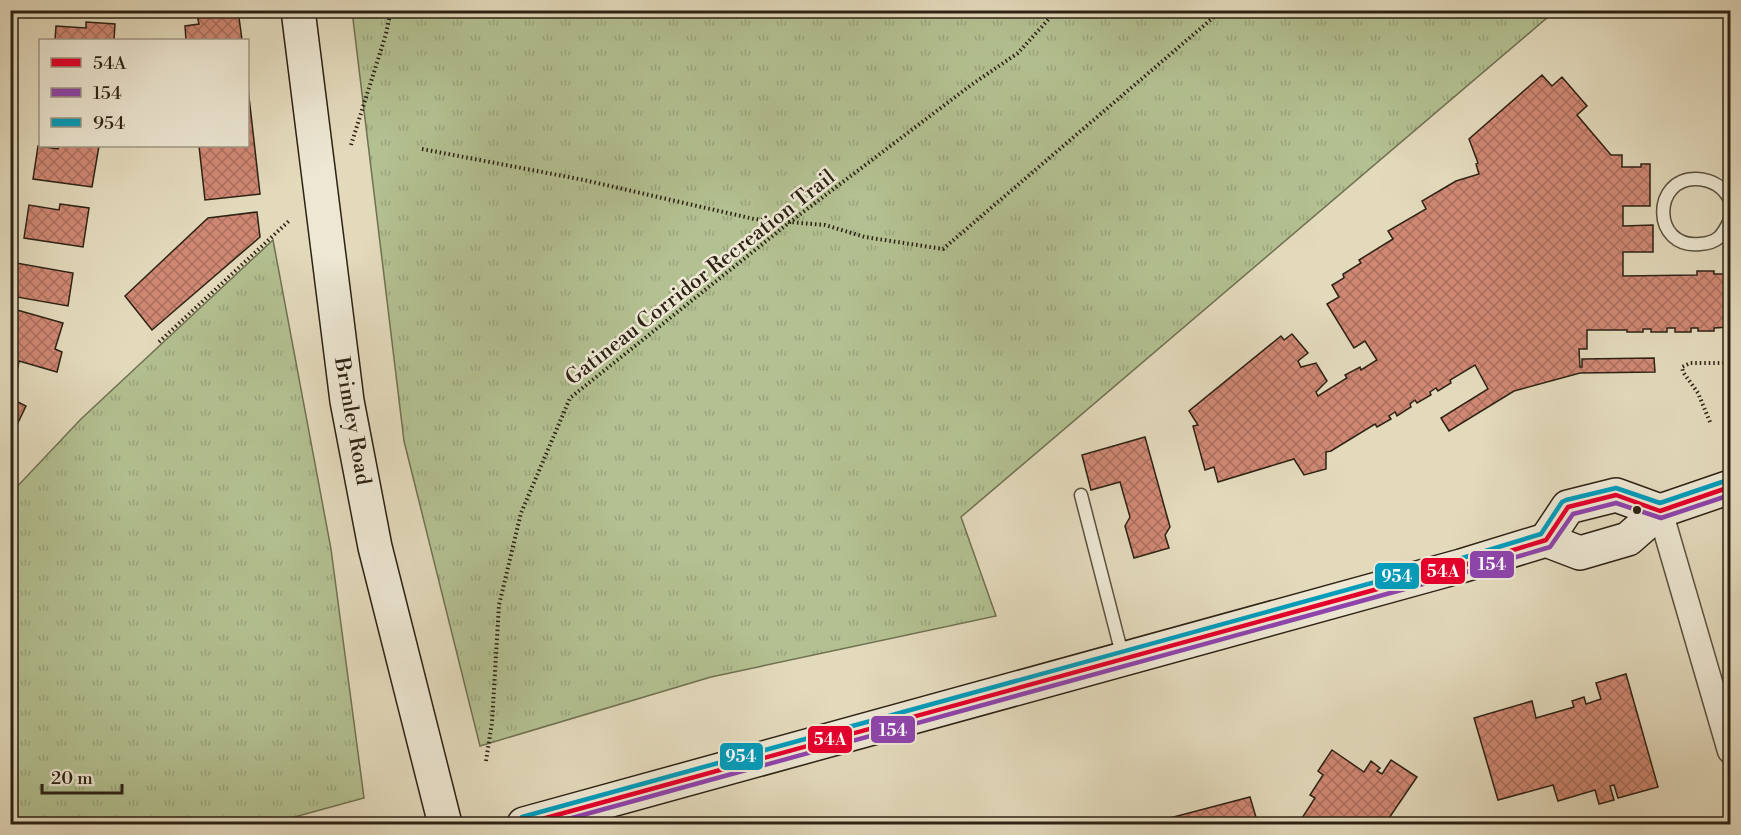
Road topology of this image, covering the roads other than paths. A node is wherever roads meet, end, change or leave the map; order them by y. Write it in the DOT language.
graph roads {
  1 [pos="298,10"];
  2 [pos="1731,200"];
  3 [pos="1731,220"];
  4 [pos="1731,487"];
  5 [pos="1081,495"];
  6 [pos="1660,511"];
  7 [pos="1546,540"];
  8 [pos="1124,659"];
  9 [pos="1731,751"];
  10 [pos="445,825"];
  11 [pos="524,825"];
  1 -- 10 [label="main road, Brimley Road"];
  2 -- 3 [label="lane"];
  4 -- 6 [label="main road"];
  5 -- 8 [label="lane"];
  6 -- 7 [label="main road"];
  6 -- 7 [label="main road"];
  6 -- 9 [label="street"];
  7 -- 8 [label="main road"];
  8 -- 11 [label="main road"];
}
